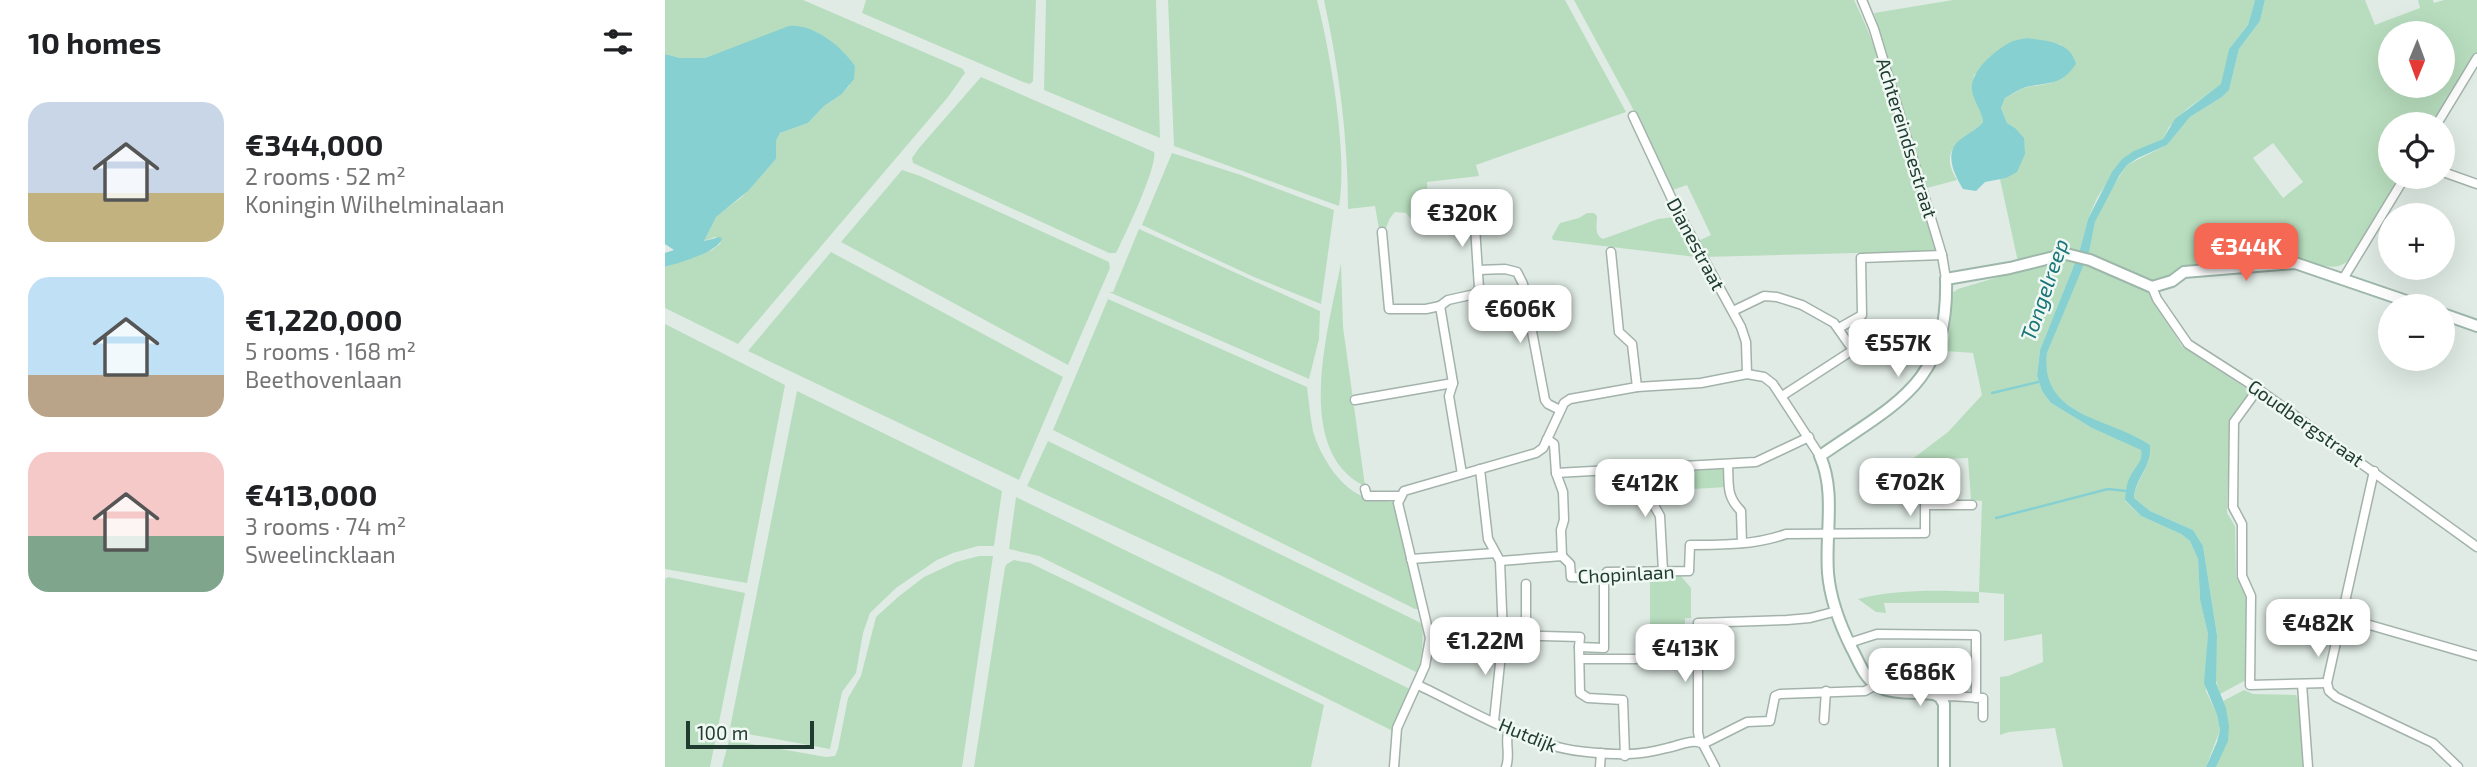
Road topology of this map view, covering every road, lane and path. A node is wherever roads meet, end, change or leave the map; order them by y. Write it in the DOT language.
graph roads {
  1 [pos="1862,0"];
  2 [pos="2477,58"];
  3 [pos="2444,112"];
  4 [pos="1633,116"];
  5 [pos="2455,176"];
  6 [pos="2477,184"];
  7 [pos="2398,189"];
  8 [pos="1475,227"];
  9 [pos="1382,232"];
  10 [pos="1611,252"];
  11 [pos="1943,255"];
  12 [pos="1478,270"];
  13 [pos="1946,279"];
  14 [pos="2343,279"];
  15 [pos="2152,287"];
  16 [pos="2386,294"];
  17 [pos="1440,306"];
  18 [pos="1733,311"];
  19 [pos="2455,318"];
  20 [pos="2477,326"];
  21 [pos="1839,328"];
  22 [pos="1747,374"];
  23 [pos="1453,383"];
  24 [pos="1637,387"];
  25 [pos="2258,389"];
  26 [pos="1782,396"];
  27 [pos="1355,400"];
  28 [pos="1560,410"];
  29 [pos="1809,437"];
  30 [pos="1547,439"];
  31 [pos="1820,456"];
  32 [pos="1728,465"];
  33 [pos="1652,467"];
  34 [pos="1480,469"];
  35 [pos="2374,471"];
  36 [pos="1556,473"];
  37 [pos="1462,474"];
  38 [pos="1365,489"];
  39 [pos="1400,496"];
  40 [pos="1972,505"];
  41 [pos="1828,533"];
  42 [pos="1742,543"];
  43 [pos="2477,547"];
  44 [pos="1562,556"];
  45 [pos="1497,557"];
  46 [pos="1411,559"];
  47 [pos="1663,571"];
  48 [pos="1604,578"];
  49 [pos="1525,584"];
  50 [pos="1837,611"];
  51 [pos="2341,617"];
  52 [pos="1503,635"];
  53 [pos="1525,636"];
  54 [pos="1849,643"];
  55 [pos="1580,647"];
  56 [pos="2477,656"];
  57 [pos="1580,659"];
  58 [pos="1699,659"];
  59 [pos="2327,683"];
  60 [pos="2302,684"];
  61 [pos="1418,685"];
  62 [pos="1876,685"];
  63 [pos="1826,691"];
  64 [pos="1940,697"];
  65 [pos="1976,698"];
  66 [pos="1983,717"];
  67 [pos="1824,720"];
  68 [pos="1494,721"];
  69 [pos="1509,729"];
  70 [pos="1702,743"];
  71 [pos="1601,753"];
  72 [pos="1625,756"];
  73 [pos="1394,767"];
  74 [pos="1506,767"];
  75 [pos="1600,767"];
  76 [pos="1715,767"];
  77 [pos="1944,767"];
  78 [pos="2308,767"];
  79 [pos="2458,767"];
  1 -- 11 [label="street, Achtereindsestraat"];
  2 -- 3 [label="street"];
  4 -- 18 [label="street, Dianestraat"];
  5 -- 6 [label="street"];
  7 -- 14 [label="street"];
  8 -- 12 [label="street"];
  9 -- 17 [label="street"];
  10 -- 24 [label="street"];
  11 -- 13 [label="street, Achtereindsestraat"];
  11 -- 21 [label="street"];
  12 -- 17 [label="street"];
  12 -- 28 [label="street"];
  13 -- 15 [label="street"];
  13 -- 31 [label="street"];
  14 -- 15 [label="street"];
  14 -- 16 [label="street"];
  15 -- 25 [label="street, Goudbergstraat"];
  17 -- 23 [label="street"];
  18 -- 21 [label="street"];
  18 -- 22 [label="street, Dianestraat"];
  19 -- 20 [label="street"];
  21 -- 26 [label="street"];
  22 -- 24 [label="street"];
  22 -- 26 [label="street"];
  23 -- 27 [label="street"];
  23 -- 37 [label="street"];
  24 -- 28 [label="street"];
  25 -- 35 [label="street, Goudbergstraat"];
  25 -- 60 [label="street"];
  26 -- 29 [label="street"];
  28 -- 30 [label="street"];
  29 -- 31 [label="street"];
  29 -- 32 [label="street"];
  30 -- 34 [label="street"];
  30 -- 36 [label="street"];
  31 -- 41 [label="street"];
  32 -- 33 [label="street"];
  32 -- 42 [label="street"];
  33 -- 36 [label="street"];
  33 -- 47 [label="street"];
  34 -- 37 [label="street"];
  34 -- 45 [label="street"];
  35 -- 43 [label="street, Goudbergstraat"];
  35 -- 51 [label="street"];
  36 -- 44 [label="street"];
  37 -- 39 [label="street"];
  38 -- 39 [label="street"];
  39 -- 46 [label="street"];
  40 -- 41 [label="street, Chopinlaan"];
  41 -- 42 [label="street, Chopinlaan"];
  41 -- 50 [label="street"];
  42 -- 47 [label="street, Chopinlaan"];
  44 -- 45 [label="street, Chopinlaan"];
  44 -- 48 [label="street, Chopinlaan"];
  45 -- 46 [label="street, Chopinlaan"];
  45 -- 52 [label="street"];
  46 -- 61 [label="street"];
  47 -- 48 [label="street, Chopinlaan"];
  48 -- 55 [label="street"];
  49 -- 53 [label="street"];
  50 -- 54 [label="street"];
  50 -- 58 [label="street"];
  51 -- 56 [label="street"];
  51 -- 59 [label="street"];
  52 -- 53 [label="street"];
  52 -- 68 [label="street"];
  53 -- 55 [label="street"];
  54 -- 62 [label="street"];
  54 -- 65 [label="street"];
  55 -- 57 [label="street"];
  57 -- 58 [label="street"];
  57 -- 72 [label="street"];
  58 -- 70 [label="street"];
  59 -- 60 [label="street"];
  59 -- 79 [label="street"];
  60 -- 78 [label="street"];
  61 -- 68 [label="street, Hutdijk"];
  61 -- 73 [label="street"];
  62 -- 63 [label="street, Hutdijk"];
  62 -- 64 [label="street"];
  63 -- 67 [label="street"];
  63 -- 70 [label="street, Hutdijk"];
  64 -- 65 [label="street"];
  64 -- 77 [label="street"];
  65 -- 66 [label="street"];
  68 -- 69 [label="street, Hutdijk"];
  69 -- 71 [label="street, Hutdijk"];
  69 -- 74 [label="street"];
  70 -- 72 [label="street, Hutdijk"];
  70 -- 76 [label="street"];
  71 -- 72 [label="street, Hutdijk"];
  71 -- 75 [label="street"];
}
